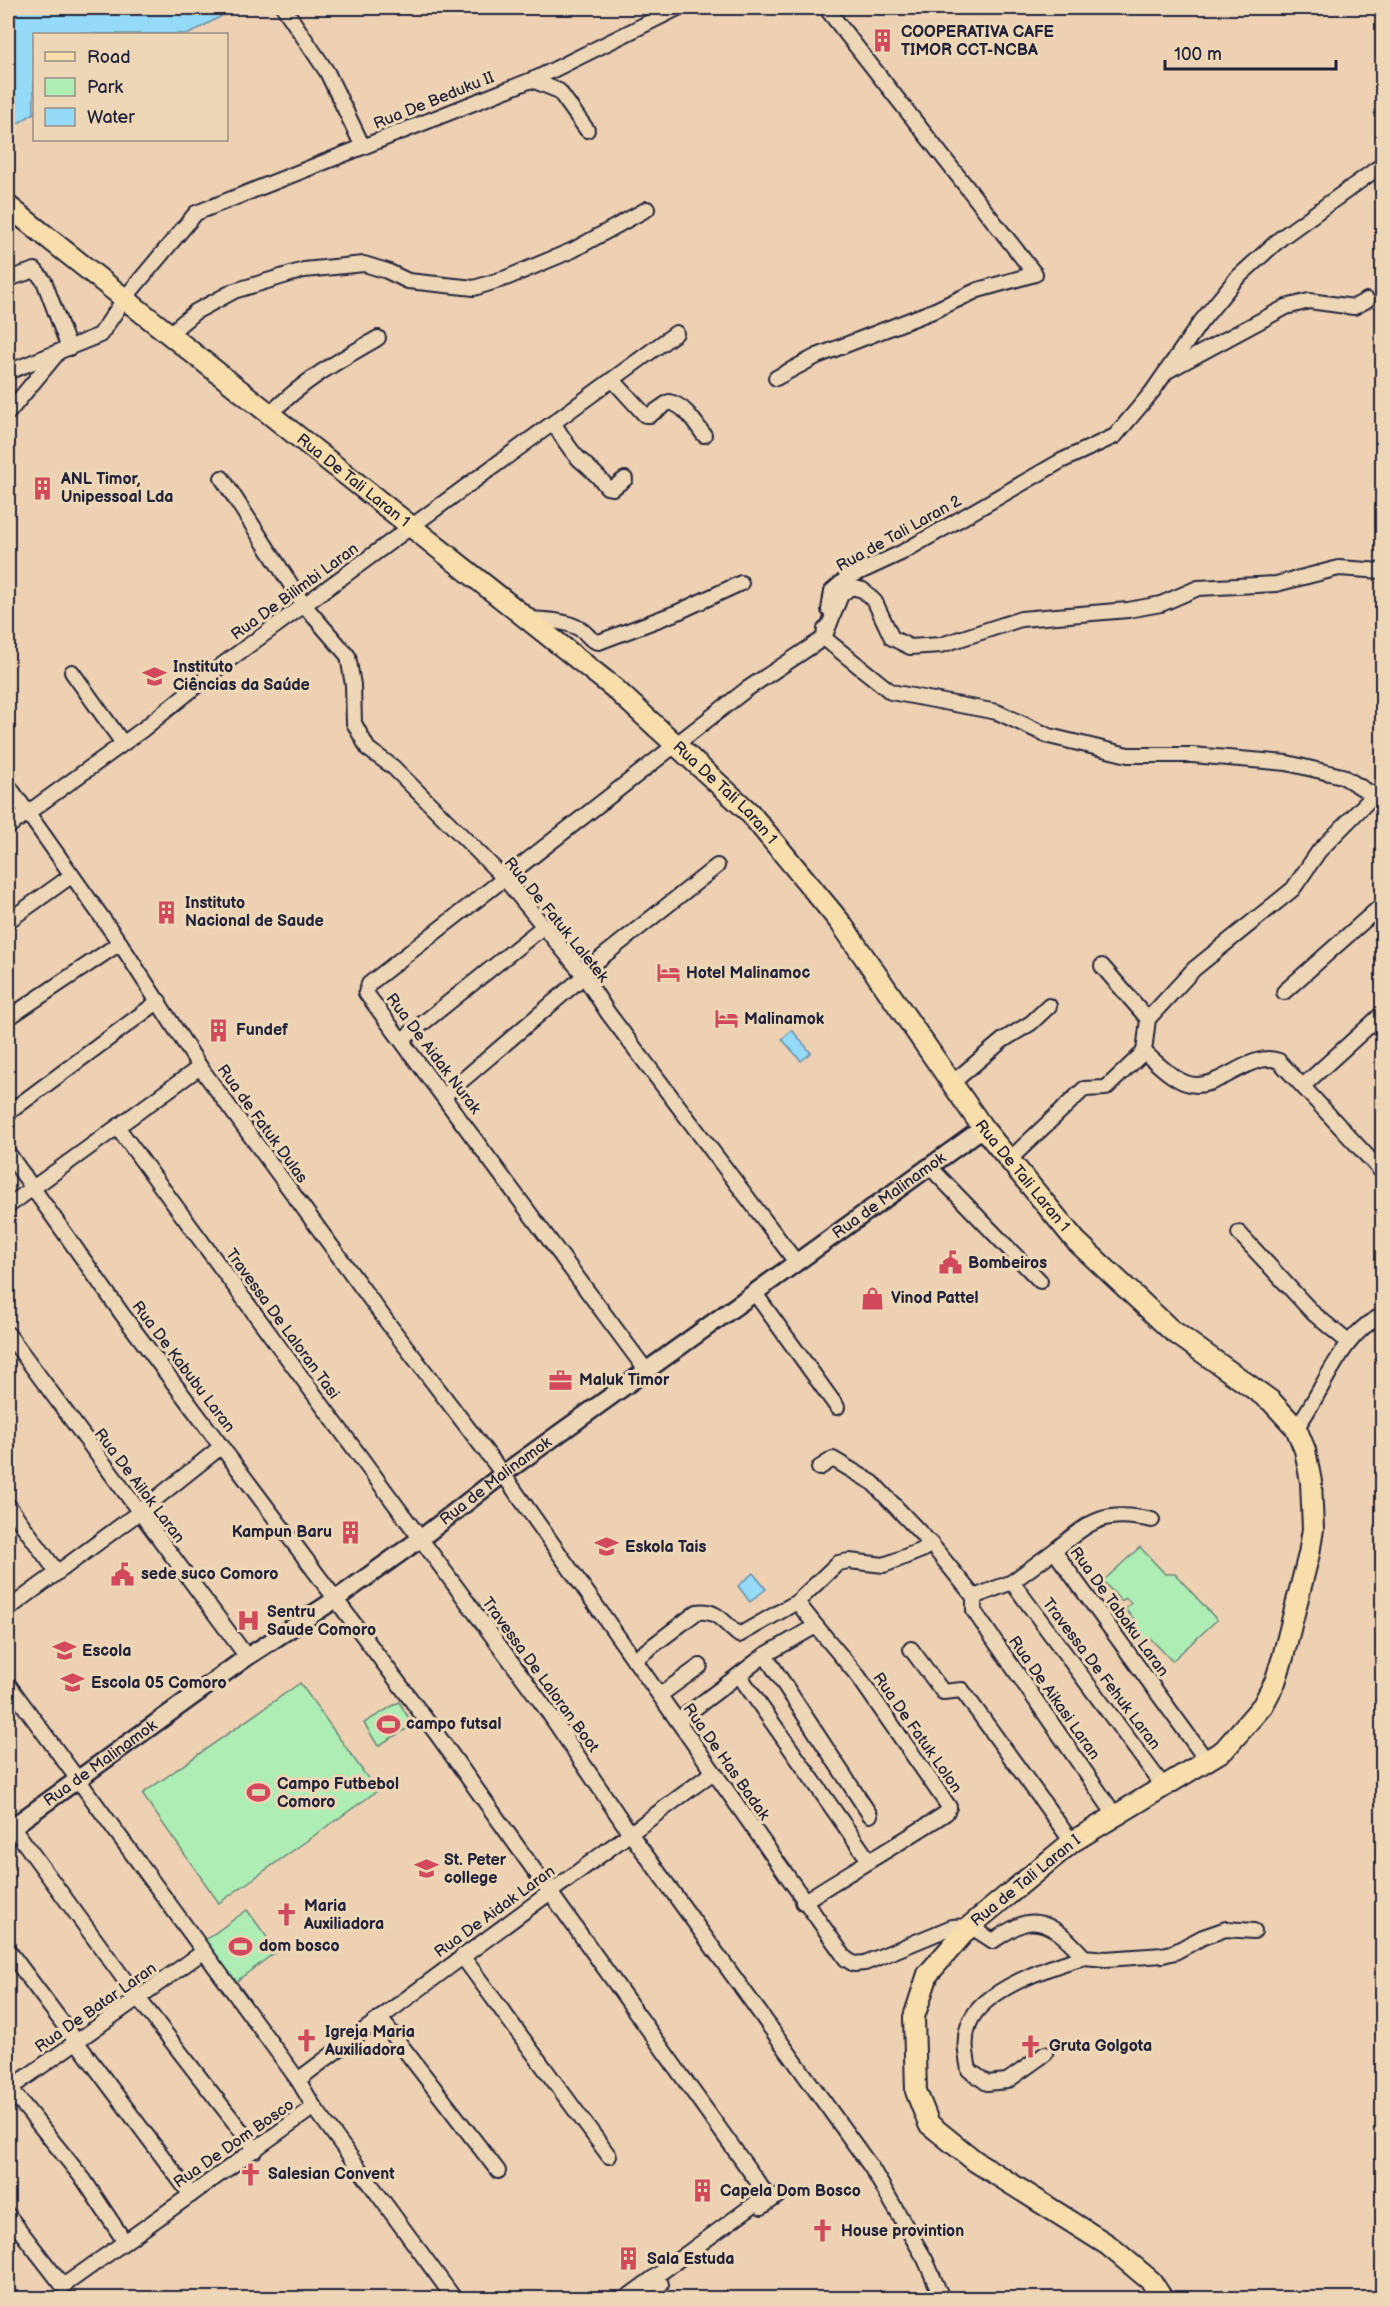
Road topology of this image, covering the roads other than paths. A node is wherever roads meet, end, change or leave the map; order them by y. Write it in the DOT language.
graph roads {
  1 [pos="284,8"];
  2 [pos="678,8"];
  3 [pos="826,8"];
  4 [pos="532,80"];
  5 [pos="587,129"];
  6 [pos="363,147"];
  7 [pos="1383,165"];
  8 [pos="8,206"];
  9 [pos="647,209"];
  10 [pos="8,279"];
  11 [pos="125,298"];
  12 [pos="1367,300"];
  13 [pos="676,333"];
  14 [pos="169,334"];
  15 [pos="378,338"];
  16 [pos="63,350"];
  17 [pos="8,372"];
  18 [pos="1165,373"];
  19 [pos="776,378"];
  20 [pos="613,380"];
  21 [pos="8,413"];
  22 [pos="269,415"];
  23 [pos="554,424"];
  24 [pos="704,435"];
  25 [pos="222,478"];
  26 [pos="625,479"];
  27 [pos="410,529"];
  28 [pos="1383,572"];
  29 [pos="741,583"];
  30 [pos="304,605"];
  31 [pos="525,619"];
  32 [pos="824,638"];
  33 [pos="72,672"];
  34 [pos="122,742"];
  35 [pos="676,745"];
  36 [pos="8,785"];
  37 [pos="1379,797"];
  38 [pos="28,814"];
  39 [pos="8,827"];
  40 [pos="717,866"];
  41 [pos="71,876"];
  42 [pos="505,879"];
  43 [pos="1383,905"];
  44 [pos="8,921"];
  45 [pos="544,926"];
  46 [pos="120,943"];
  47 [pos="1102,966"];
  48 [pos="583,974"];
  49 [pos="1284,992"];
  50 [pos="159,1001"];
  51 [pos="1049,1006"];
  52 [pos="1383,1014"];
  53 [pos="8,1018"];
  54 [pos="1148,1019"];
  55 [pos="402,1040"];
  56 [pos="1144,1052"];
  57 [pos="200,1067"];
  58 [pos="952,1083"];
  59 [pos="1304,1085"];
  60 [pos="444,1096"];
  61 [pos="8,1113"];
  62 [pos="118,1128"];
  63 [pos="983,1128"];
  64 [pos="8,1153"];
  65 [pos="1010,1159"];
  66 [pos="929,1166"];
  67 [pos="1383,1172"];
  68 [pos="34,1188"];
  69 [pos="8,1206"];
  70 [pos="1239,1233"];
  71 [pos="796,1262"];
  72 [pos="1040,1281"];
  73 [pos="754,1292"];
  74 [pos="1383,1316"];
  75 [pos="8,1334"];
  76 [pos="1348,1342"];
  77 [pos="646,1370"];
  78 [pos="837,1407"];
  79 [pos="1296,1428"];
  80 [pos="222,1446"];
  81 [pos="819,1468"];
  82 [pos="503,1474"];
  83 [pos="8,1505"];
  84 [pos="138,1513"];
  85 [pos="1152,1521"];
  86 [pos="420,1539"];
  87 [pos="931,1544"];
  88 [pos="1054,1551"];
  89 [pos="57,1572"];
  90 [pos="1012,1581"];
  91 [pos="974,1597"];
  92 [pos="336,1599"];
  93 [pos="797,1602"];
  94 [pos="8,1609"];
  95 [pos="816,1626"];
  96 [pos="911,1649"];
  97 [pos="765,1655"];
  98 [pos="247,1657"];
  99 [pos="634,1660"];
  100 [pos="700,1666"];
  101 [pos="739,1675"];
  102 [pos="8,1684"];
  103 [pos="660,1695"];
  104 [pos="678,1721"];
  105 [pos="1207,1761"];
  106 [pos="712,1773"];
  107 [pos="77,1777"];
  108 [pos="1164,1787"];
  109 [pos="870,1815"];
  110 [pos="1115,1815"];
  111 [pos="10,1828"];
  112 [pos="630,1833"];
  113 [pos="1072,1842"];
  114 [pos="868,1859"];
  115 [pos="549,1893"];
  116 [pos="803,1902"];
  117 [pos="970,1926"];
  118 [pos="1254,1931"];
  119 [pos="8,1950"];
  120 [pos="203,1953"];
  121 [pos="462,1956"];
  122 [pos="1084,1957"];
  123 [pos="138,1998"];
  124 [pos="380,2018"];
  125 [pos="75,2042"];
  126 [pos="1045,2054"];
  127 [pos="298,2080"];
  128 [pos="8,2088"];
  129 [pos="314,2108"];
  130 [pos="256,2150"];
  131 [pos="609,2156"];
  132 [pos="498,2170"];
  133 [pos="782,2193"];
  134 [pos="191,2195"];
  135 [pos="8,2215"];
  136 [pos="125,2242"];
  137 [pos="454,2298"];
  138 [pos="626,2298"];
  139 [pos="642,2298"];
  140 [pos="942,2298"];
  141 [pos="1162,2298"];
  1 -- 6 [label="street"];
  2 -- 4 [label="street, Rua De Beduku II"];
  3 -- 19 [label="street"];
  4 -- 5 [label="street"];
  4 -- 6 [label="street, Rua De Beduku II"];
  6 -- 11 [label="street, Rua De Beduku II"];
  7 -- 18 [label="street, Rua de Tali Laran 2"];
  8 -- 11 [label="main road, Rua De Tali Laran 1"];
  9 -- 14 [label="street"];
  10 -- 16 [label="street"];
  11 -- 14 [label="main road, Rua De Tali Laran 1"];
  11 -- 16 [label="street"];
  12 -- 18 [label="street"];
  13 -- 20 [label="street, Rua De Bilimbi Laran"];
  14 -- 22 [label="main road, Rua De Tali Laran 1"];
  15 -- 22 [label="street"];
  16 -- 17 [label="street"];
  16 -- 21 [label="street"];
  18 -- 32 [label="street, Rua de Tali Laran 2"];
  20 -- 23 [label="street, Rua De Bilimbi Laran"];
  20 -- 24 [label="street"];
  22 -- 27 [label="main road, Rua De Tali Laran 1"];
  23 -- 26 [label="street"];
  23 -- 27 [label="street, Rua De Bilimbi Laran"];
  25 -- 30 [label="street, Rua De Fatuk Laletek"];
  27 -- 30 [label="street, Rua De Bilimbi Laran"];
  27 -- 31 [label="main road, Rua De Tali Laran 1"];
  28 -- 32 [label="street"];
  29 -- 31 [label="street"];
  30 -- 34 [label="street, Rua De Bilimbi Laran"];
  30 -- 42 [label="street, Rua De Fatuk Laletek"];
  31 -- 35 [label="main road, Rua De Tali Laran 1"];
  32 -- 35 [label="street, Rua De Aidak Nurak"];
  32 -- 37 [label="street"];
  33 -- 34 [label="street"];
  34 -- 38 [label="street, Rua De Bilimbi Laran"];
  35 -- 42 [label="street, Rua De Aidak Nurak"];
  35 -- 58 [label="main road, Rua De Tali Laran 1"];
  36 -- 38 [label="street, Rua de Fatuk Dulas"];
  37 -- 54 [label="street"];
  38 -- 39 [label="street"];
  38 -- 41 [label="street, Rua de Fatuk Dulas"];
  40 -- 48 [label="street"];
  41 -- 44 [label="street"];
  41 -- 46 [label="street, Rua de Fatuk Dulas"];
  42 -- 45 [label="street, Rua De Fatuk Laletek"];
  42 -- 55 [label="street, Rua De Aidak Nurak"];
  43 -- 49 [label="street"];
  45 -- 48 [label="street, Rua De Fatuk Laletek"];
  45 -- 55 [label="street"];
  46 -- 50 [label="street, Rua de Fatuk Dulas"];
  46 -- 53 [label="street"];
  47 -- 54 [label="street"];
  48 -- 60 [label="street"];
  48 -- 71 [label="street, Rua De Fatuk Laletek"];
  50 -- 57 [label="street, Rua de Fatuk Dulas"];
  50 -- 61 [label="street"];
  51 -- 58 [label="street"];
  52 -- 59 [label="street"];
  54 -- 56 [label="street"];
  55 -- 60 [label="street, Rua De Aidak Nurak"];
  56 -- 59 [label="street"];
  56 -- 65 [label="street"];
  57 -- 62 [label="street"];
  57 -- 82 [label="street, Rua de Fatuk Dulas"];
  58 -- 63 [label="main road, Rua De Tali Laran 1"];
  59 -- 67 [label="street"];
  60 -- 77 [label="street, Rua De Aidak Nurak"];
  62 -- 68 [label="street"];
  62 -- 86 [label="street, Travessa De Laloran Tasi"];
  63 -- 65 [label="main road, Rua De Tali Laran 1"];
  63 -- 66 [label="street, Rua de Malinamok"];
  64 -- 68 [label="street, Rua De Kabubu Laran"];
  65 -- 79 [label="main road, Rua De Tali Laran 1"];
  66 -- 71 [label="street, Rua de Malinamok"];
  66 -- 72 [label="street"];
  68 -- 69 [label="street"];
  68 -- 80 [label="street, Rua De Kabubu Laran"];
  70 -- 76 [label="street"];
  71 -- 73 [label="street, Rua de Malinamok"];
  73 -- 77 [label="street, Rua de Malinamok"];
  73 -- 78 [label="street"];
  74 -- 76 [label="street"];
  75 -- 84 [label="street, Rua De Ailok Laran"];
  76 -- 79 [label="street"];
  77 -- 82 [label="street, Rua de Malinamok"];
  79 -- 105 [label="main road, Rua de Tali Laran I"];
  80 -- 84 [label="street"];
  80 -- 92 [label="street, Rua De Kabubu Laran"];
  81 -- 87 [label="street"];
  82 -- 86 [label="street, Rua de Malinamok"];
  82 -- 99 [label="street, Rua De Has Badak"];
  83 -- 89 [label="street"];
  84 -- 89 [label="street"];
  84 -- 98 [label="street, Rua De Ailok Laran"];
  85 -- 88 [label="street"];
  86 -- 92 [label="street, Rua de Malinamok"];
  86 -- 112 [label="street, Travessa De Laloran Boot"];
  87 -- 91 [label="street"];
  87 -- 93 [label="street"];
  88 -- 90 [label="street, Rua De Tabaku Laran"];
  88 -- 105 [label="street, Rua De Tabaku Laran"];
  89 -- 94 [label="street"];
  90 -- 91 [label="street, Rua De Tabaku Laran"];
  90 -- 108 [label="street, Travessa De Fehuk Laran"];
  91 -- 110 [label="street, Rua De Aikasi Laran"];
  92 -- 98 [label="street, Rua de Malinamok"];
  92 -- 115 [label="street, Rua De Kabubu Laran"];
  93 -- 95 [label="street"];
  93 -- 99 [label="street"];
  95 -- 97 [label="street"];
  95 -- 114 [label="street, Rua De Fatuk Lolon"];
  96 -- 113 [label="street"];
  97 -- 101 [label="street"];
  97 -- 109 [label="street"];
  98 -- 107 [label="street, Rua de Malinamok"];
  99 -- 103 [label="street, Rua De Has Badak"];
  100 -- 103 [label="street"];
  101 -- 104 [label="street"];
  101 -- 114 [label="street"];
  102 -- 107 [label="street, Rua De Dom Bosco"];
  103 -- 104 [label="street, Rua De Has Badak"];
  104 -- 106 [label="street, Rua De Has Badak"];
  105 -- 108 [label="main road, Rua de Tali Laran I"];
  106 -- 112 [label="street, Rua De Aidak Laran"];
  106 -- 116 [label="street, Rua De Has Badak"];
  107 -- 111 [label="street, Rua de Malinamok"];
  107 -- 120 [label="street, Rua De Dom Bosco"];
  108 -- 110 [label="main road, Rua de Tali Laran I"];
  110 -- 113 [label="main road, Rua de Tali Laran I"];
  111 -- 123 [label="street"];
  112 -- 115 [label="street, Rua De Aidak Laran"];
  112 -- 140 [label="street, Travessa De Laloran Boot"];
  113 -- 117 [label="main road, Rua de Tali Laran I"];
  114 -- 116 [label="street, Rua De Fatuk Lolon"];
  115 -- 121 [label="street, Rua De Aidak Laran"];
  115 -- 138 [label="street, Rua De Kabubu Laran"];
  116 -- 117 [label="street, Rua De Has Badak"];
  117 -- 122 [label="street"];
  117 -- 141 [label="main road, Rua de Tali Laran I"];
  118 -- 122 [label="street"];
  119 -- 125 [label="street"];
  120 -- 123 [label="street, Rua De Batar Laran"];
  120 -- 127 [label="street, Rua De Dom Bosco"];
  121 -- 124 [label="street, Rua De Aidak Laran"];
  121 -- 131 [label="street"];
  122 -- 126 [label="street"];
  123 -- 125 [label="street, Rua De Batar Laran"];
  123 -- 130 [label="street"];
  124 -- 127 [label="street, Rua De Aidak Laran"];
  124 -- 132 [label="street"];
  125 -- 128 [label="street, Rua De Batar Laran"];
  125 -- 134 [label="street"];
  127 -- 129 [label="street, Rua De Dom Bosco"];
  128 -- 136 [label="street"];
  129 -- 130 [label="street, Rua De Dom Bosco"];
  129 -- 137 [label="street"];
  130 -- 134 [label="street, Rua De Dom Bosco"];
  133 -- 139 [label="street"];
  134 -- 136 [label="street, Rua De Dom Bosco"];
  135 -- 136 [label="street, Rua De Dom Bosco"];
}
